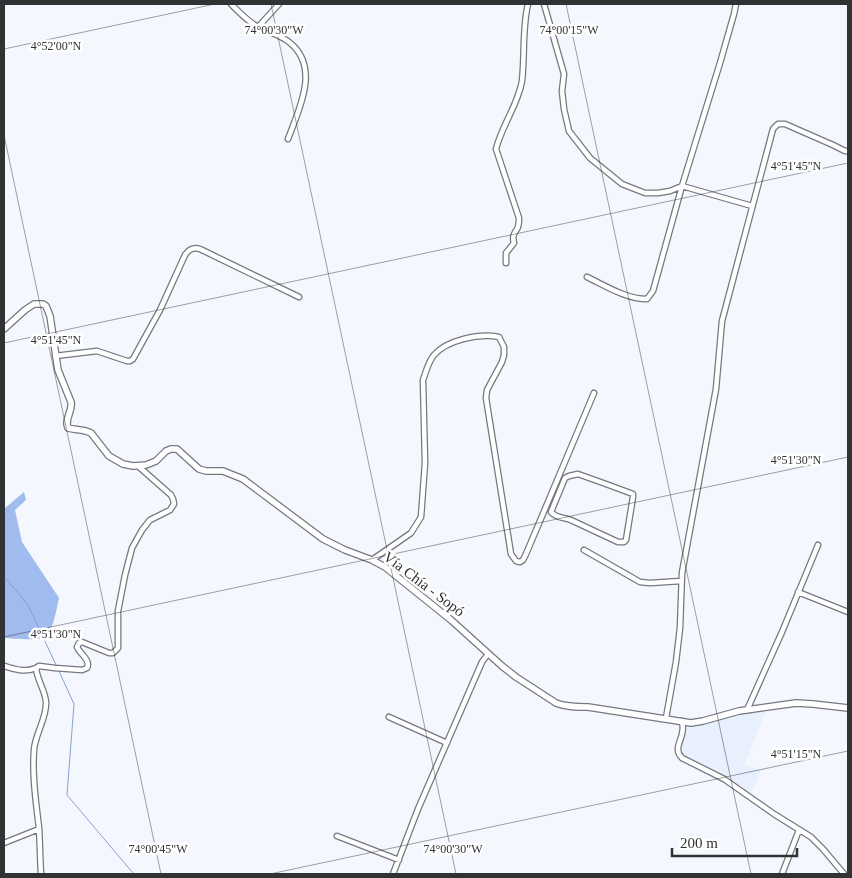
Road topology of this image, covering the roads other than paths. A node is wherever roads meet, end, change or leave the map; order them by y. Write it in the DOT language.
graph roads {
  1 [pos="231,4"];
  2 [pos="279,4"];
  3 [pos="528,4"];
  4 [pos="544,4"];
  5 [pos="736,4"];
  6 [pos="258,27"];
  7 [pos="288,139"];
  8 [pos="848,151"];
  9 [pos="682,186"];
  10 [pos="752,206"];
  11 [pos="506,262"];
  12 [pos="587,277"];
  13 [pos="299,297"];
  14 [pos="4,329"];
  15 [pos="55,356"];
  16 [pos="594,393"];
  17 [pos="138,466"];
  18 [pos="556,486"];
  19 [pos="561,489"];
  20 [pos="818,545"];
  21 [pos="584,550"];
  22 [pos="372,560"];
  23 [pos="681,581"];
  24 [pos="798,592"];
  25 [pos="848,612"];
  26 [pos="488,654"];
  27 [pos="4,666"];
  28 [pos="36,668"];
  29 [pos="848,708"];
  30 [pos="747,710"];
  31 [pos="389,717"];
  32 [pos="666,718"];
  33 [pos="682,721"];
  34 [pos="447,743"];
  35 [pos="39,829"];
  36 [pos="799,830"];
  37 [pos="337,836"];
  38 [pos="4,843"];
  39 [pos="399,860"];
  40 [pos="41,874"];
  41 [pos="393,874"];
  42 [pos="782,874"];
  43 [pos="844,874"];
  1 -- 6 [label="street"];
  2 -- 6 [label="street"];
  3 -- 11 [label="street"];
  4 -- 9 [label="street"];
  5 -- 9 [label="street"];
  6 -- 7 [label="street"];
  8 -- 10 [label="street"];
  9 -- 10 [label="street"];
  9 -- 12 [label="street"];
  10 -- 23 [label="street"];
  13 -- 15 [label="street"];
  14 -- 15 [label="street"];
  15 -- 17 [label="street"];
  16 -- 18 [label="street"];
  17 -- 22 [label="street, Vía Chía - Sopó"];
  17 -- 28 [label="street"];
  18 -- 19 [label="street"];
  18 -- 22 [label="street"];
  19 -- 19 [label="street"];
  20 -- 24 [label="street"];
  21 -- 23 [label="street"];
  22 -- 26 [label="street, Vía Chía - Sopó"];
  23 -- 32 [label="street"];
  24 -- 25 [label="street"];
  24 -- 30 [label="street"];
  26 -- 32 [label="street, Vía Chía - Sopó"];
  26 -- 34 [label="street"];
  27 -- 28 [label="street"];
  28 -- 35 [label="street"];
  29 -- 30 [label="street, Vía Chía - Sopó"];
  30 -- 33 [label="street, Vía Chía - Sopó"];
  31 -- 34 [label="street"];
  32 -- 33 [label="street, Vía Chía - Sopó"];
  33 -- 36 [label="street"];
  34 -- 39 [label="street"];
  35 -- 38 [label="street"];
  35 -- 40 [label="street"];
  36 -- 42 [label="street"];
  36 -- 43 [label="street"];
  37 -- 39 [label="street"];
  39 -- 41 [label="street"];
}
